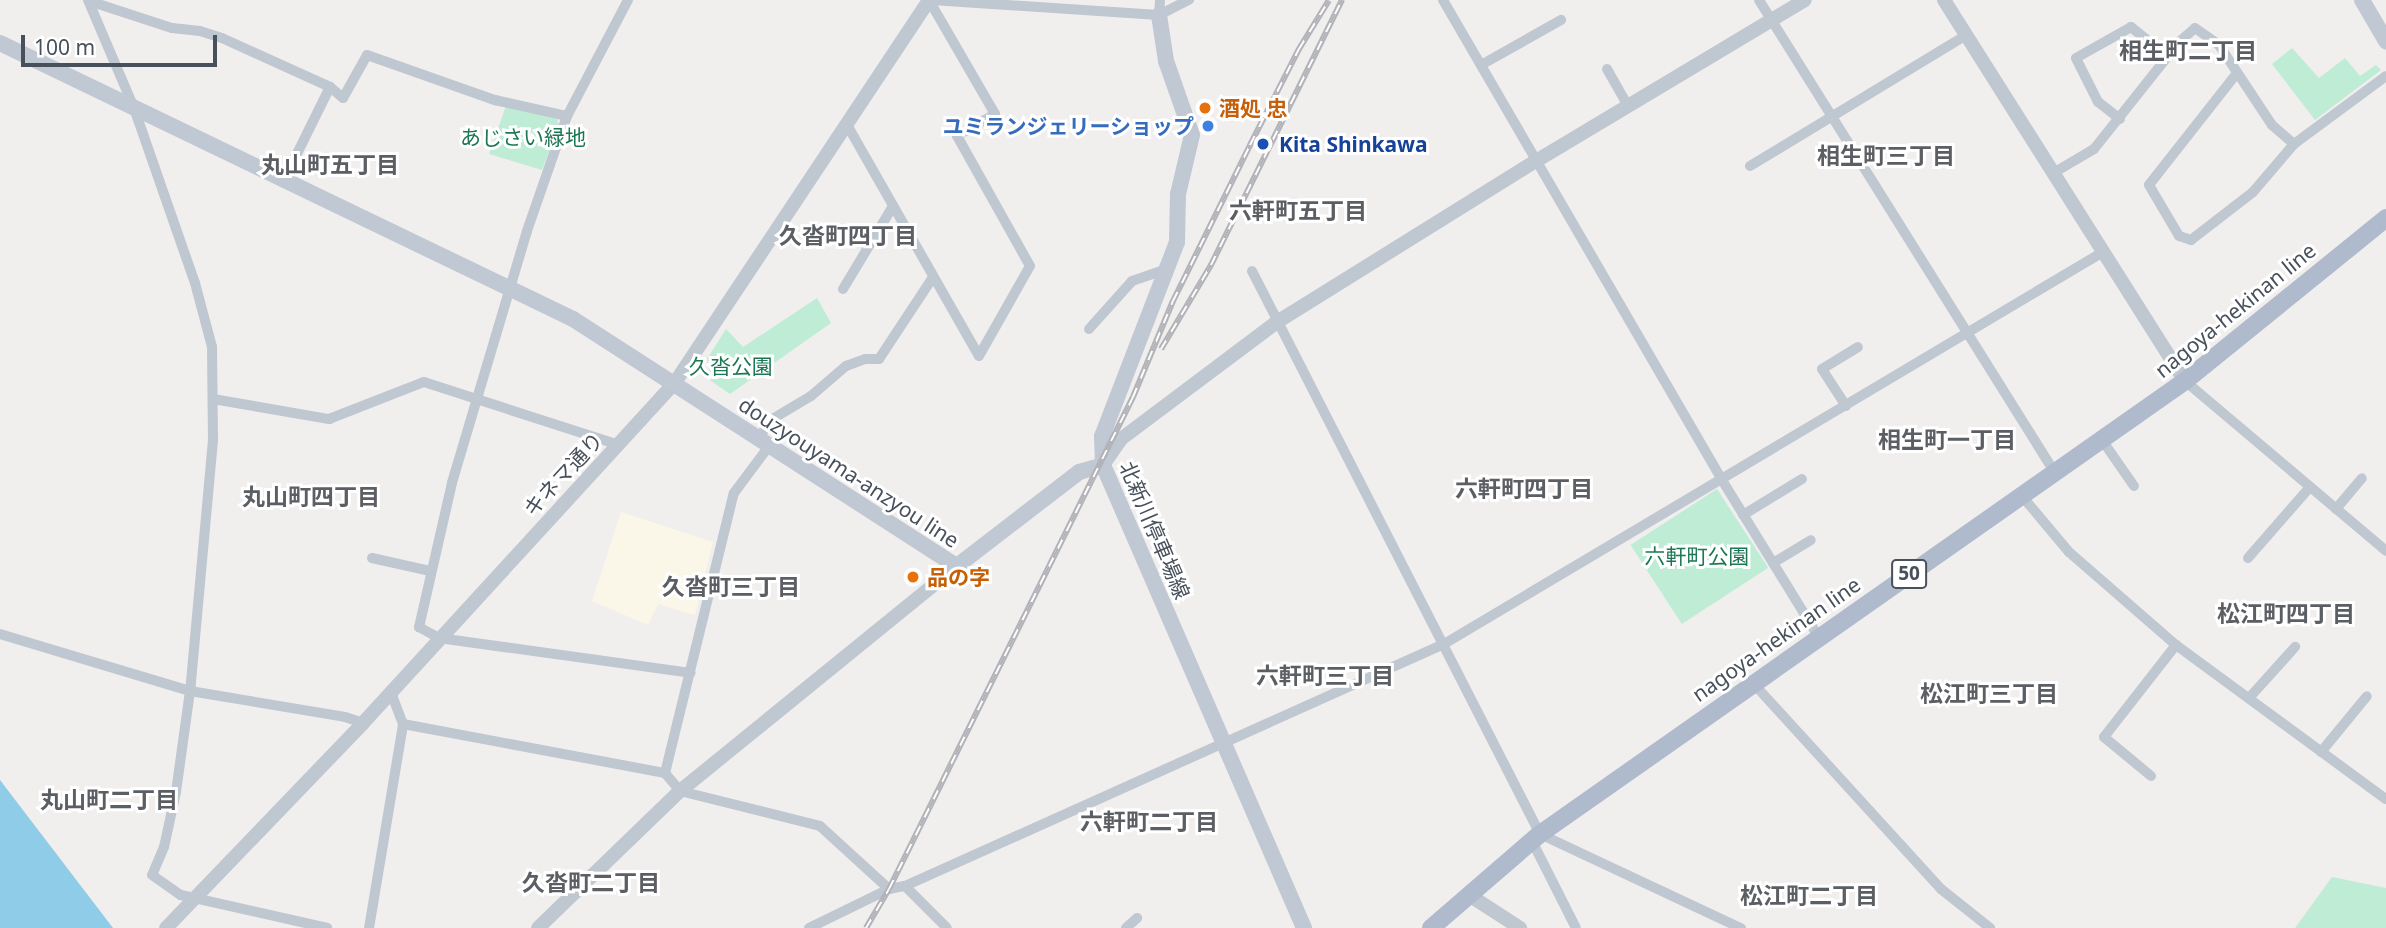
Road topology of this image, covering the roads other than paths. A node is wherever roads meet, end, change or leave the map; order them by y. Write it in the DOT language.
graph roads {
  1 [pos="628,0"];
  2 [pos="930,0"];
  3 [pos="1189,0"];
  4 [pos="1443,0"];
  5 [pos="1759,0"];
  6 [pos="1805,0"];
  7 [pos="1944,0"];
  8 [pos="2362,0"];
  9 [pos="88,1"];
  10 [pos="1159,7"];
  11 [pos="1561,20"];
  12 [pos="1772,20"];
  13 [pos="1966,35"];
  14 [pos="2386,41"];
  15 [pos="0,43"];
  16 [pos="2168,57"];
  17 [pos="1480,65"];
  18 [pos="1607,69"];
  19 [pos="2237,73"];
  20 [pos="2386,76"];
  21 [pos="330,88"];
  22 [pos="1628,106"];
  23 [pos="134,108"];
  24 [pos="567,116"];
  25 [pos="1832,117"];
  26 [pos="2120,119"];
  27 [pos="846,123"];
  28 [pos="2294,144"];
  29 [pos="1536,161"];
  30 [pos="1750,166"];
  31 [pos="2055,172"];
  32 [pos="285,180"];
  33 [pos="893,206"];
  34 [pos="2386,218"];
  35 [pos="2102,252"];
  36 [pos="1167,269"];
  37 [pos="1252,271"];
  38 [pos="933,277"];
  39 [pos="511,287"];
  40 [pos="843,289"];
  41 [pos="1277,322"];
  42 [pos="1089,328"];
  43 [pos="1968,334"];
  44 [pos="1858,347"];
  45 [pos="2185,381"];
  46 [pos="674,384"];
  47 [pos="213,400"];
  48 [pos="478,400"];
  49 [pos="1846,406"];
  50 [pos="2102,440"];
  51 [pos="763,442"];
  52 [pos="619,445"];
  53 [pos="1103,465"];
  54 [pos="2055,473"];
  55 [pos="2362,478"];
  56 [pos="1802,479"];
  57 [pos="1722,480"];
  58 [pos="2134,486"];
  59 [pos="2310,487"];
  60 [pos="2022,496"];
  61 [pos="2336,509"];
  62 [pos="1744,515"];
  63 [pos="1811,540"];
  64 [pos="2386,551"];
  65 [pos="372,558"];
  66 [pos="2248,558"];
  67 [pos="1773,564"];
  68 [pos="957,566"];
  69 [pos="430,571"];
  70 [pos="0,634"];
  71 [pos="1818,636"];
  72 [pos="439,638"];
  73 [pos="1444,644"];
  74 [pos="2176,645"];
  75 [pos="2295,647"];
  76 [pos="691,673"];
  77 [pos="1752,683"];
  78 [pos="190,691"];
  79 [pos="391,692"];
  80 [pos="2367,696"];
  81 [pos="2249,698"];
  82 [pos="363,723"];
  83 [pos="403,724"];
  84 [pos="1224,743"];
  85 [pos="2321,752"];
  86 [pos="665,773"];
  87 [pos="2151,776"];
  88 [pos="680,791"];
  89 [pos="2386,799"];
  90 [pos="1536,837"];
  91 [pos="905,886"];
  92 [pos="889,889"];
  93 [pos="1469,895"];
  94 [pos="195,898"];
  95 [pos="1137,918"];
  96 [pos="166,928"];
  97 [pos="327,928"];
  98 [pos="369,928"];
  99 [pos="538,928"];
  100 [pos="809,928"];
  101 [pos="947,928"];
  102 [pos="1126,928"];
  103 [pos="1304,928"];
  104 [pos="1432,928"];
  105 [pos="1520,928"];
  106 [pos="1576,928"];
  107 [pos="1741,928"];
  108 [pos="1990,928"];
  1 -- 24 [label="street"];
  2 -- 10 [label="street"];
  2 -- 27 [label="street, キネマ通り"];
  2 -- 38 [label="street"];
  3 -- 10 [label="street"];
  4 -- 17 [label="street"];
  5 -- 12 [label="street"];
  6 -- 12 [label="street"];
  7 -- 13 [label="street"];
  8 -- 14 [label="main road"];
  9 -- 21 [label="street"];
  9 -- 23 [label="street"];
  10 -- 36 [label="main road, 北新川停車場線"];
  11 -- 17 [label="street"];
  12 -- 22 [label="street"];
  12 -- 25 [label="street"];
  13 -- 25 [label="street"];
  13 -- 31 [label="street"];
  15 -- 23 [label="main road, douzyouyama-anzyou line"];
  16 -- 19 [label="street"];
  16 -- 26 [label="street"];
  16 -- 26 [label="street"];
  17 -- 29 [label="street"];
  18 -- 22 [label="street"];
  19 -- 28 [label="street"];
  19 -- 28 [label="street"];
  20 -- 28 [label="street"];
  21 -- 24 [label="street"];
  21 -- 32 [label="street"];
  22 -- 29 [label="street"];
  23 -- 32 [label="main road, douzyouyama-anzyou line"];
  23 -- 47 [label="street"];
  24 -- 39 [label="street"];
  25 -- 30 [label="street"];
  25 -- 43 [label="street"];
  26 -- 31 [label="street"];
  27 -- 33 [label="street"];
  27 -- 46 [label="street, キネマ通り"];
  29 -- 41 [label="street"];
  29 -- 57 [label="street"];
  31 -- 35 [label="street"];
  32 -- 39 [label="main road, douzyouyama-anzyou line"];
  33 -- 38 [label="street"];
  33 -- 40 [label="street"];
  34 -- 45 [label="main road, nagoya-hekinan line / 50"];
  35 -- 43 [label="street"];
  35 -- 45 [label="street"];
  36 -- 42 [label="street"];
  36 -- 53 [label="main road, 北新川停車場線"];
  37 -- 41 [label="street"];
  38 -- 51 [label="street"];
  39 -- 46 [label="main road, douzyouyama-anzyou line"];
  39 -- 48 [label="street"];
  41 -- 53 [label="street"];
  41 -- 73 [label="street"];
  43 -- 49 [label="street"];
  43 -- 54 [label="street"];
  44 -- 49 [label="street"];
  45 -- 50 [label="main road, nagoya-hekinan line / 50"];
  45 -- 59 [label="street"];
  46 -- 51 [label="main road, douzyouyama-anzyou line"];
  46 -- 52 [label="street, キネマ通り"];
  47 -- 48 [label="street"];
  47 -- 78 [label="street"];
  48 -- 52 [label="street"];
  48 -- 69 [label="street"];
  49 -- 57 [label="street"];
  50 -- 54 [label="main road, nagoya-hekinan line / 50"];
  50 -- 58 [label="street"];
  51 -- 68 [label="main road, douzyouyama-anzyou line"];
  51 -- 76 [label="street"];
  52 -- 72 [label="street, キネマ通り"];
  53 -- 68 [label="main road, douzyouyama-anzyou line"];
  53 -- 84 [label="main road, 北新川停車場線"];
  54 -- 60 [label="main road, nagoya-hekinan line / 50"];
  55 -- 61 [label="street"];
  56 -- 62 [label="street"];
  57 -- 62 [label="street"];
  57 -- 73 [label="street"];
  59 -- 61 [label="street"];
  59 -- 66 [label="street"];
  60 -- 71 [label="main road, nagoya-hekinan line / 50"];
  60 -- 74 [label="street"];
  61 -- 64 [label="street"];
  62 -- 67 [label="street"];
  63 -- 67 [label="street"];
  65 -- 69 [label="street"];
  67 -- 71 [label="street"];
  68 -- 88 [label="street"];
  69 -- 72 [label="street"];
  70 -- 78 [label="street"];
  71 -- 77 [label="main road, nagoya-hekinan line / 50"];
  72 -- 76 [label="street"];
  72 -- 79 [label="street, キネマ通り"];
  73 -- 84 [label="street"];
  73 -- 90 [label="street"];
  74 -- 81 [label="street"];
  74 -- 87 [label="street"];
  75 -- 81 [label="street"];
  76 -- 86 [label="street"];
  77 -- 90 [label="main road, nagoya-hekinan line / 50"];
  77 -- 108 [label="street"];
  78 -- 82 [label="street"];
  78 -- 94 [label="street"];
  79 -- 82 [label="street, キネマ通り"];
  79 -- 83 [label="street"];
  80 -- 85 [label="street"];
  81 -- 85 [label="street"];
  82 -- 94 [label="street, キネマ通り"];
  83 -- 86 [label="street"];
  83 -- 98 [label="street"];
  84 -- 91 [label="street"];
  84 -- 103 [label="main road, 北新川停車場線"];
  85 -- 89 [label="street"];
  86 -- 88 [label="street"];
  88 -- 92 [label="street"];
  88 -- 99 [label="street"];
  90 -- 93 [label="main road, nagoya-hekinan line / 50"];
  90 -- 106 [label="street"];
  90 -- 107 [label="street"];
  91 -- 92 [label="street"];
  91 -- 101 [label="street"];
  92 -- 100 [label="street"];
  93 -- 104 [label="main road, nagoya-hekinan line / 50"];
  93 -- 105 [label="street"];
  94 -- 96 [label="street, キネマ通り"];
  94 -- 97 [label="street"];
  95 -- 102 [label="street"];
}
